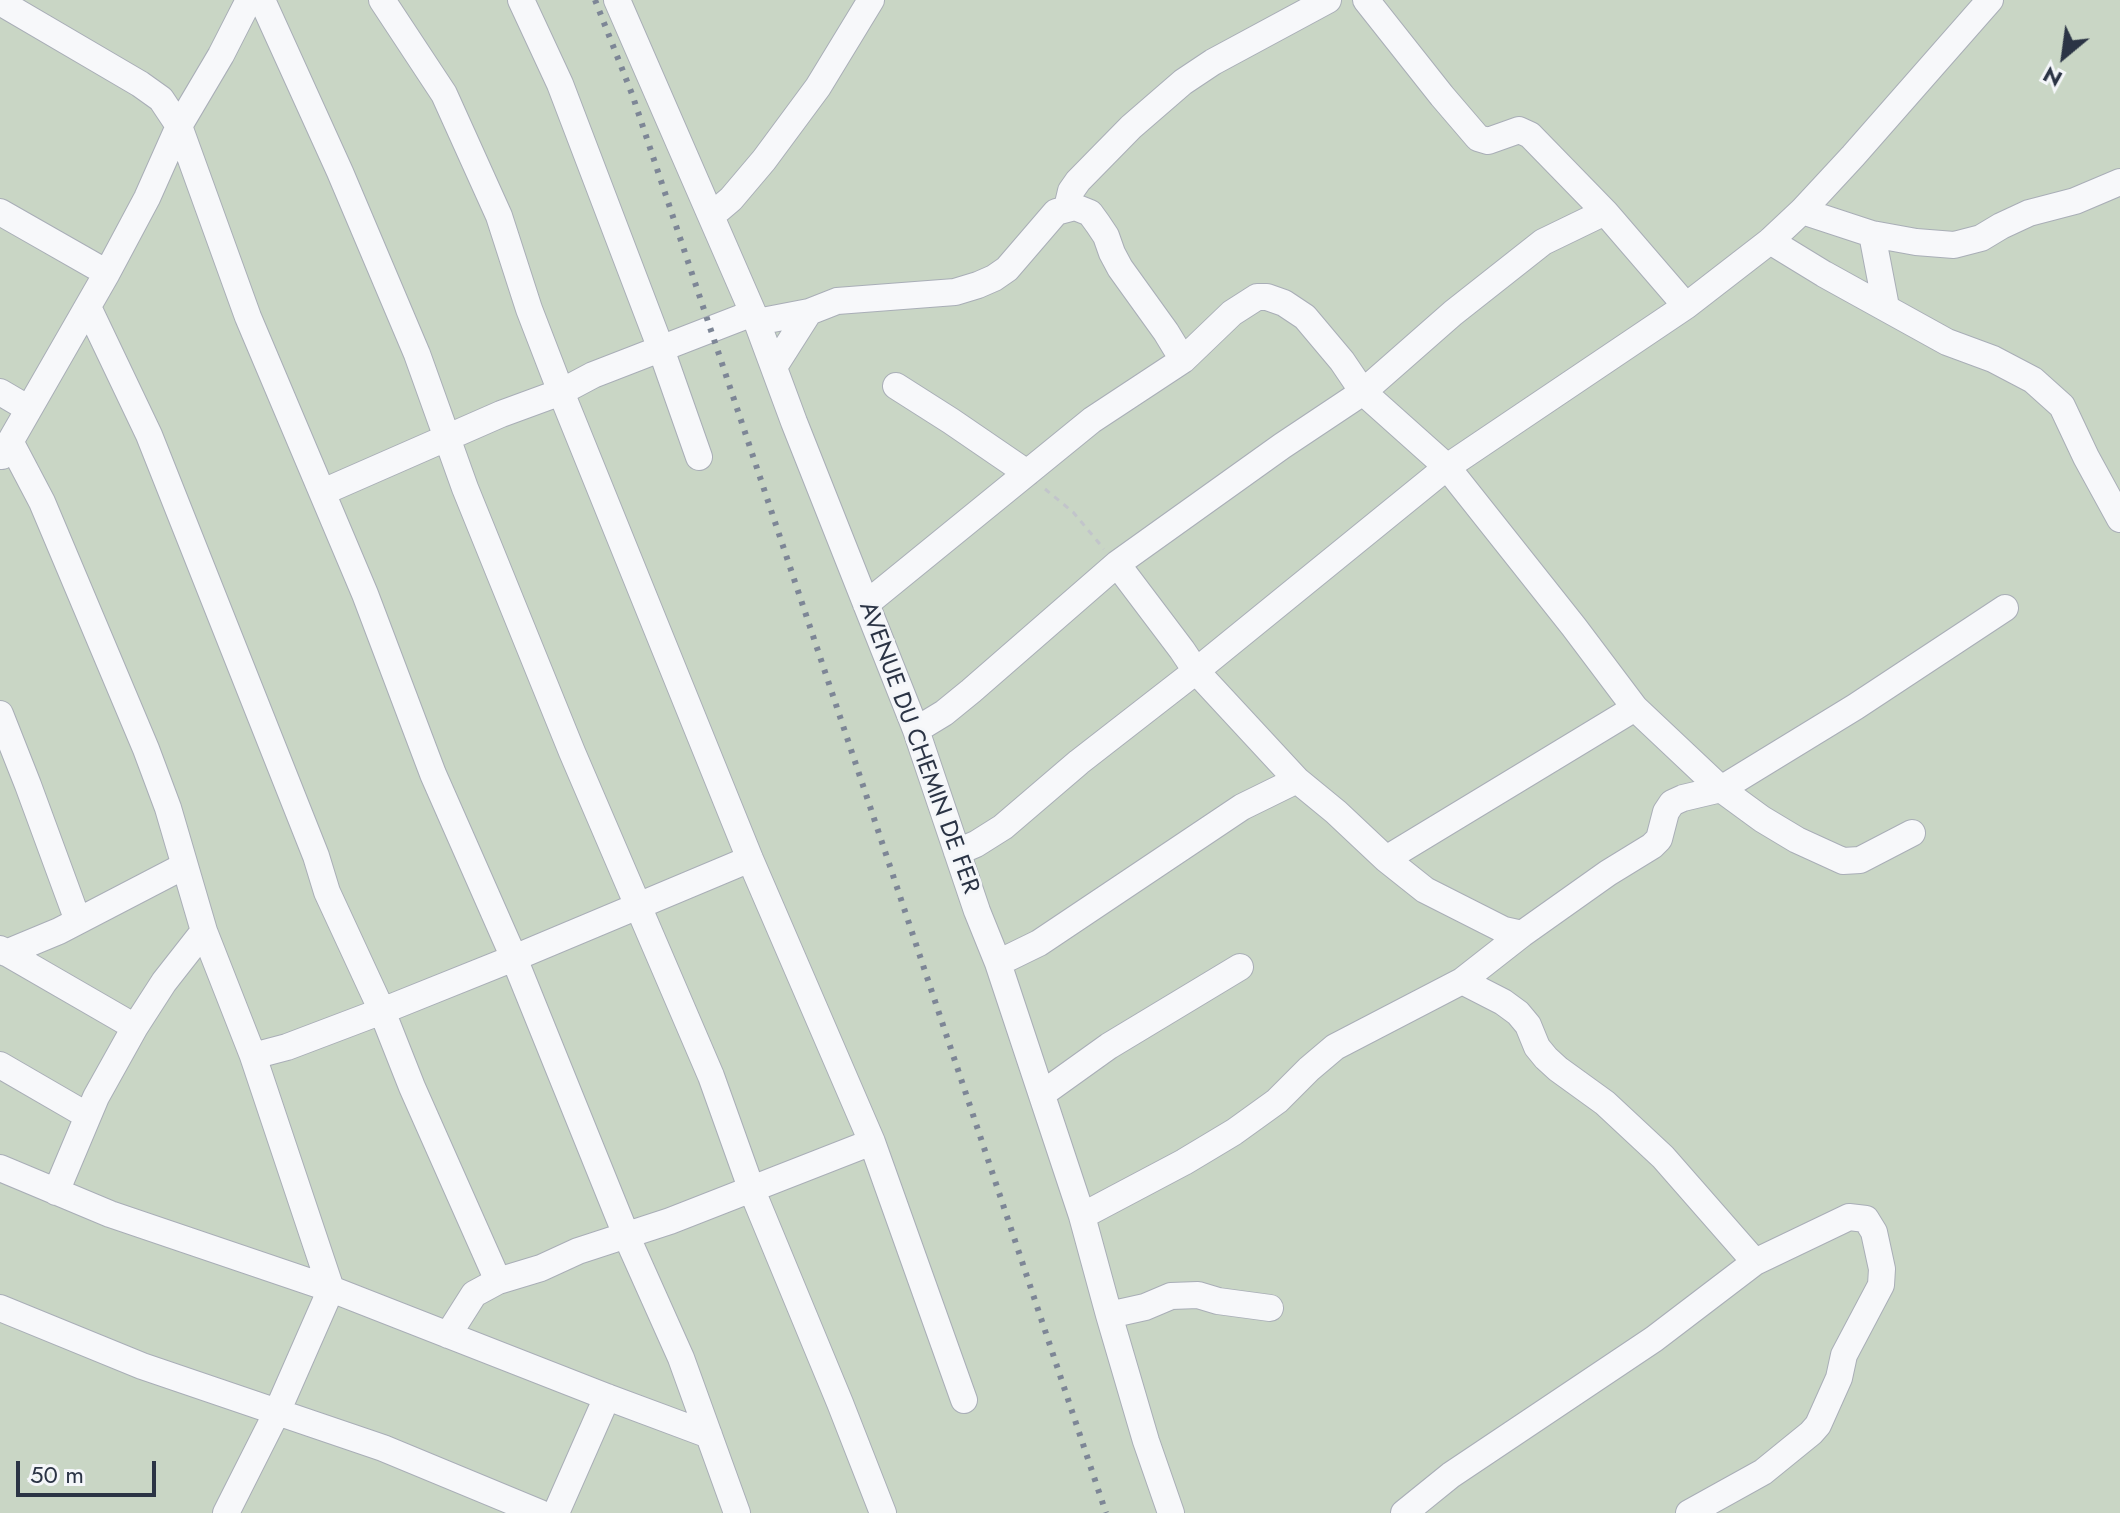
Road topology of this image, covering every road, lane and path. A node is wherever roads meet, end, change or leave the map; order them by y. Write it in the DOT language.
graph roads {
  1 [pos="249,0"];
  2 [pos="262,0"];
  3 [pos="382,0"];
  4 [pos="521,0"];
  5 [pos="617,0"];
  6 [pos="871,0"];
  7 [pos="1328,0"];
  8 [pos="1366,0"];
  9 [pos="1990,0"];
  10 [pos="11,4"];
  11 [pos="179,126"];
  12 [pos="2120,182"];
  13 [pos="1067,208"];
  14 [pos="1802,211"];
  15 [pos="0,212"];
  16 [pos="1605,212"];
  17 [pos="711,216"];
  18 [pos="1872,234"];
  19 [pos="1770,241"];
  20 [pos="107,273"];
  21 [pos="1686,306"];
  22 [pos="88,307"];
  23 [pos="1886,307"];
  24 [pos="809,312"];
  25 [pos="755,318"];
  26 [pos="661,349"];
  27 [pos="1183,360"];
  28 [pos="774,367"];
  29 [pos="896,386"];
  30 [pos="0,392"];
  31 [pos="561,392"];
  32 [pos="1363,392"];
  33 [pos="29,409"];
  34 [pos="447,438"];
  35 [pos="5,451"];
  36 [pos="699,457"];
  37 [pos="1447,467"];
  38 [pos="1027,473"];
  39 [pos="323,492"];
  40 [pos="2120,519"];
  41 [pos="1117,564"];
  42 [pos="866,604"];
  43 [pos="2005,608"];
  44 [pos="1196,671"];
  45 [pos="1635,708"];
  46 [pos="0,714"];
  47 [pos="916,730"];
  48 [pos="1297,780"];
  49 [pos="1721,789"];
  50 [pos="1912,833"];
  51 [pos="957,852"];
  52 [pos="750,859"];
  53 [pos="1386,859"];
  54 [pos="184,866"];
  55 [pos="637,905"];
  56 [pos="78,921"];
  57 [pos="204,931"];
  58 [pos="1522,934"];
  59 [pos="3,951"];
  60 [pos="514,958"];
  61 [pos="998,963"];
  62 [pos="1240,967"];
  63 [pos="1462,981"];
  64 [pos="382,1011"];
  65 [pos="135,1027"];
  66 [pos="253,1056"];
  67 [pos="0,1065"];
  68 [pos="1042,1094"];
  69 [pos="88,1116"];
  70 [pos="872,1142"];
  71 [pos="0,1168"];
  72 [pos="751,1188"];
  73 [pos="56,1192"];
  74 [pos="1082,1216"];
  75 [pos="626,1235"];
  76 [pos="1755,1262"];
  77 [pos="498,1281"];
  78 [pos="331,1289"];
  79 [pos="0,1308"];
  80 [pos="1270,1308"];
  81 [pos="1109,1315"];
  82 [pos="448,1335"];
  83 [pos="607,1397"];
  84 [pos="964,1400"];
  85 [pos="277,1412"];
  86 [pos="709,1435"];
  87 [pos="226,1513"];
  88 [pos="540,1513"];
  89 [pos="556,1513"];
  90 [pos="737,1513"];
  91 [pos="883,1513"];
  92 [pos="1171,1513"];
  93 [pos="1404,1513"];
  94 [pos="1689,1513"];
  1 -- 11 [label="street"];
  2 -- 34 [label="street"];
  3 -- 31 [label="street"];
  4 -- 26 [label="street"];
  5 -- 17 [label="street, AVENUE DU CHEMIN DE FER"];
  6 -- 17 [label="street"];
  7 -- 13 [label="street"];
  8 -- 16 [label="street"];
  9 -- 14 [label="street"];
  10 -- 11 [label="street"];
  11 -- 20 [label="street"];
  11 -- 39 [label="street"];
  12 -- 18 [label="street"];
  13 -- 24 [label="street"];
  13 -- 27 [label="street"];
  14 -- 18 [label="street"];
  14 -- 19 [label="street"];
  15 -- 20 [label="street"];
  16 -- 21 [label="street"];
  16 -- 32 [label="street"];
  17 -- 25 [label="street, AVENUE DU CHEMIN DE FER"];
  18 -- 23 [label="street"];
  19 -- 21 [label="street"];
  19 -- 23 [label="street"];
  20 -- 22 [label="street"];
  21 -- 37 [label="street"];
  22 -- 33 [label="street"];
  22 -- 64 [label="street"];
  23 -- 40 [label="street"];
  24 -- 25 [label="street"];
  24 -- 28 [label="street"];
  25 -- 26 [label="street"];
  25 -- 28 [label="street, AVENUE DU CHEMIN DE FER"];
  26 -- 31 [label="street"];
  26 -- 36 [label="street"];
  27 -- 32 [label="street"];
  27 -- 38 [label="street"];
  28 -- 42 [label="street, AVENUE DU CHEMIN DE FER"];
  29 -- 38 [label="street"];
  30 -- 33 [label="street"];
  31 -- 34 [label="street"];
  31 -- 52 [label="street"];
  32 -- 37 [label="street"];
  32 -- 41 [label="street"];
  33 -- 35 [label="street"];
  34 -- 39 [label="street"];
  34 -- 55 [label="street"];
  35 -- 54 [label="street"];
  37 -- 44 [label="street"];
  37 -- 45 [label="street"];
  38 -- 41 [label="path"];
  38 -- 42 [label="street"];
  39 -- 60 [label="street"];
  41 -- 44 [label="street"];
  41 -- 47 [label="street"];
  42 -- 47 [label="street, AVENUE DU CHEMIN DE FER"];
  43 -- 49 [label="street"];
  44 -- 48 [label="street"];
  44 -- 51 [label="street"];
  45 -- 49 [label="street"];
  45 -- 53 [label="street"];
  46 -- 56 [label="street"];
  47 -- 51 [label="street, AVENUE DU CHEMIN DE FER"];
  48 -- 53 [label="street"];
  48 -- 61 [label="street"];
  49 -- 50 [label="street"];
  49 -- 58 [label="street"];
  51 -- 61 [label="street, AVENUE DU CHEMIN DE FER"];
  52 -- 55 [label="street"];
  52 -- 70 [label="street"];
  53 -- 58 [label="street"];
  54 -- 56 [label="street"];
  54 -- 57 [label="street"];
  55 -- 60 [label="street"];
  55 -- 72 [label="street"];
  56 -- 59 [label="street"];
  57 -- 65 [label="street"];
  57 -- 66 [label="street"];
  58 -- 63 [label="street"];
  59 -- 65 [label="street"];
  60 -- 64 [label="street"];
  60 -- 75 [label="street"];
  61 -- 68 [label="street, AVENUE DU CHEMIN DE FER"];
  62 -- 68 [label="street"];
  63 -- 74 [label="street"];
  63 -- 76 [label="street"];
  64 -- 66 [label="street"];
  64 -- 77 [label="street"];
  65 -- 69 [label="street"];
  66 -- 78 [label="street"];
  67 -- 69 [label="street"];
  68 -- 74 [label="street, AVENUE DU CHEMIN DE FER"];
  69 -- 73 [label="street"];
  70 -- 72 [label="street"];
  70 -- 84 [label="street"];
  71 -- 73 [label="street"];
  72 -- 75 [label="street"];
  72 -- 91 [label="street"];
  73 -- 78 [label="street"];
  74 -- 81 [label="street, AVENUE DU CHEMIN DE FER"];
  75 -- 77 [label="street"];
  75 -- 86 [label="street"];
  76 -- 93 [label="street"];
  76 -- 94 [label="street"];
  77 -- 82 [label="street"];
  78 -- 82 [label="street"];
  78 -- 85 [label="street"];
  79 -- 85 [label="street"];
  80 -- 81 [label="street"];
  81 -- 92 [label="street, AVENUE DU CHEMIN DE FER"];
  82 -- 83 [label="street"];
  83 -- 86 [label="street"];
  83 -- 89 [label="street"];
  85 -- 87 [label="street"];
  85 -- 88 [label="street"];
  86 -- 90 [label="street"];
}
